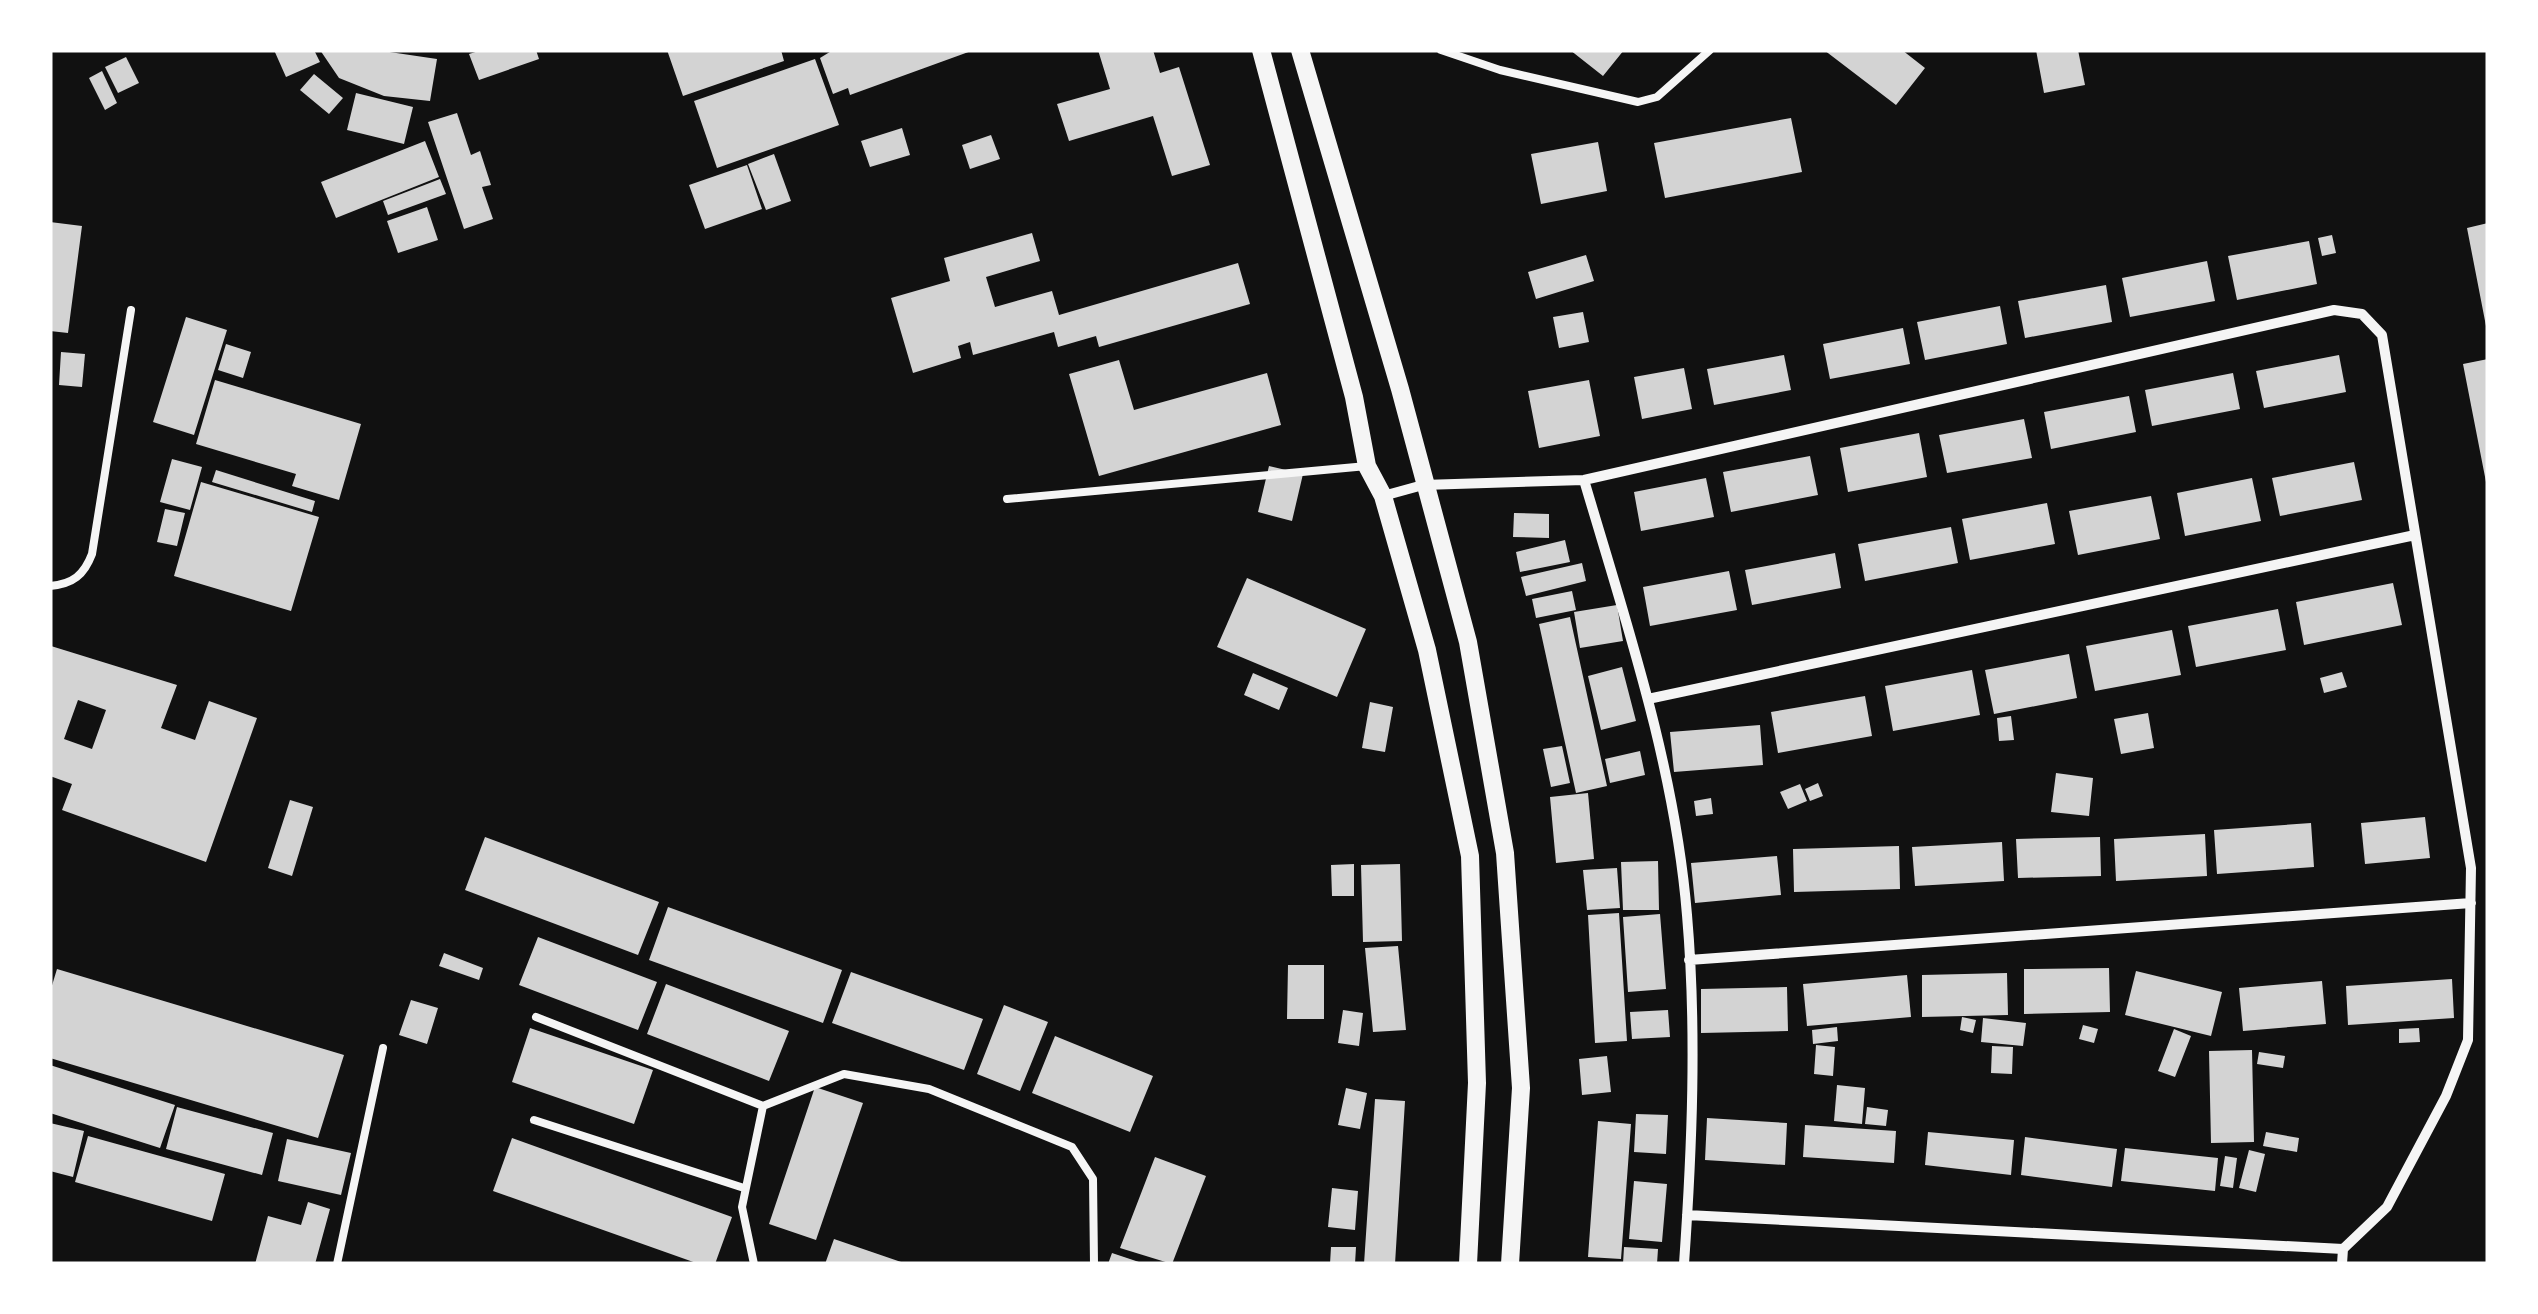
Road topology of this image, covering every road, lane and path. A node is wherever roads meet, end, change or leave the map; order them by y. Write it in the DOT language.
graph roads {
  1 [pos="1261,50"];
  2 [pos="1300,50"];
  3 [pos="1442,50"];
  4 [pos="1710,50"];
  5 [pos="131,310"];
  6 [pos="1368,466"];
  7 [pos="1584,480"];
  8 [pos="1423,485"];
  9 [pos="1383,496"];
  10 [pos="1006,500"];
  11 [pos="2415,535"];
  12 [pos="50,586"];
  13 [pos="1648,699"];
  14 [pos="2471,903"];
  15 [pos="1689,960"];
  16 [pos="536,1018"];
  17 [pos="383,1048"];
  18 [pos="763,1106"];
  19 [pos="534,1120"];
  20 [pos="744,1188"];
  21 [pos="1687,1215"];
  22 [pos="2343,1249"];
  23 [pos="338,1264"];
  24 [pos="754,1264"];
  25 [pos="1094,1264"];
  26 [pos="1468,1264"];
  27 [pos="1510,1264"];
  28 [pos="1684,1264"];
  29 [pos="2342,1264"];
  1 -- 6 [label="street"];
  2 -- 8 [label="street"];
  3 -- 4 [label="lane"];
  5 -- 12 [label="lane"];
  6 -- 9 [label="street"];
  6 -- 10 [label="lane"];
  7 -- 8 [label="street"];
  7 -- 11 [label="street"];
  7 -- 13 [label="street"];
  8 -- 9 [label="street"];
  8 -- 27 [label="street"];
  9 -- 26 [label="street"];
  11 -- 13 [label="street"];
  11 -- 14 [label="street"];
  13 -- 15 [label="street"];
  14 -- 15 [label="street"];
  14 -- 22 [label="street"];
  15 -- 21 [label="street"];
  16 -- 18 [label="lane"];
  17 -- 23 [label="lane"];
  18 -- 20 [label="lane"];
  18 -- 25 [label="lane"];
  19 -- 20 [label="lane"];
  20 -- 24 [label="lane"];
  21 -- 22 [label="street"];
  21 -- 28 [label="street"];
  22 -- 29 [label="street"];
}
